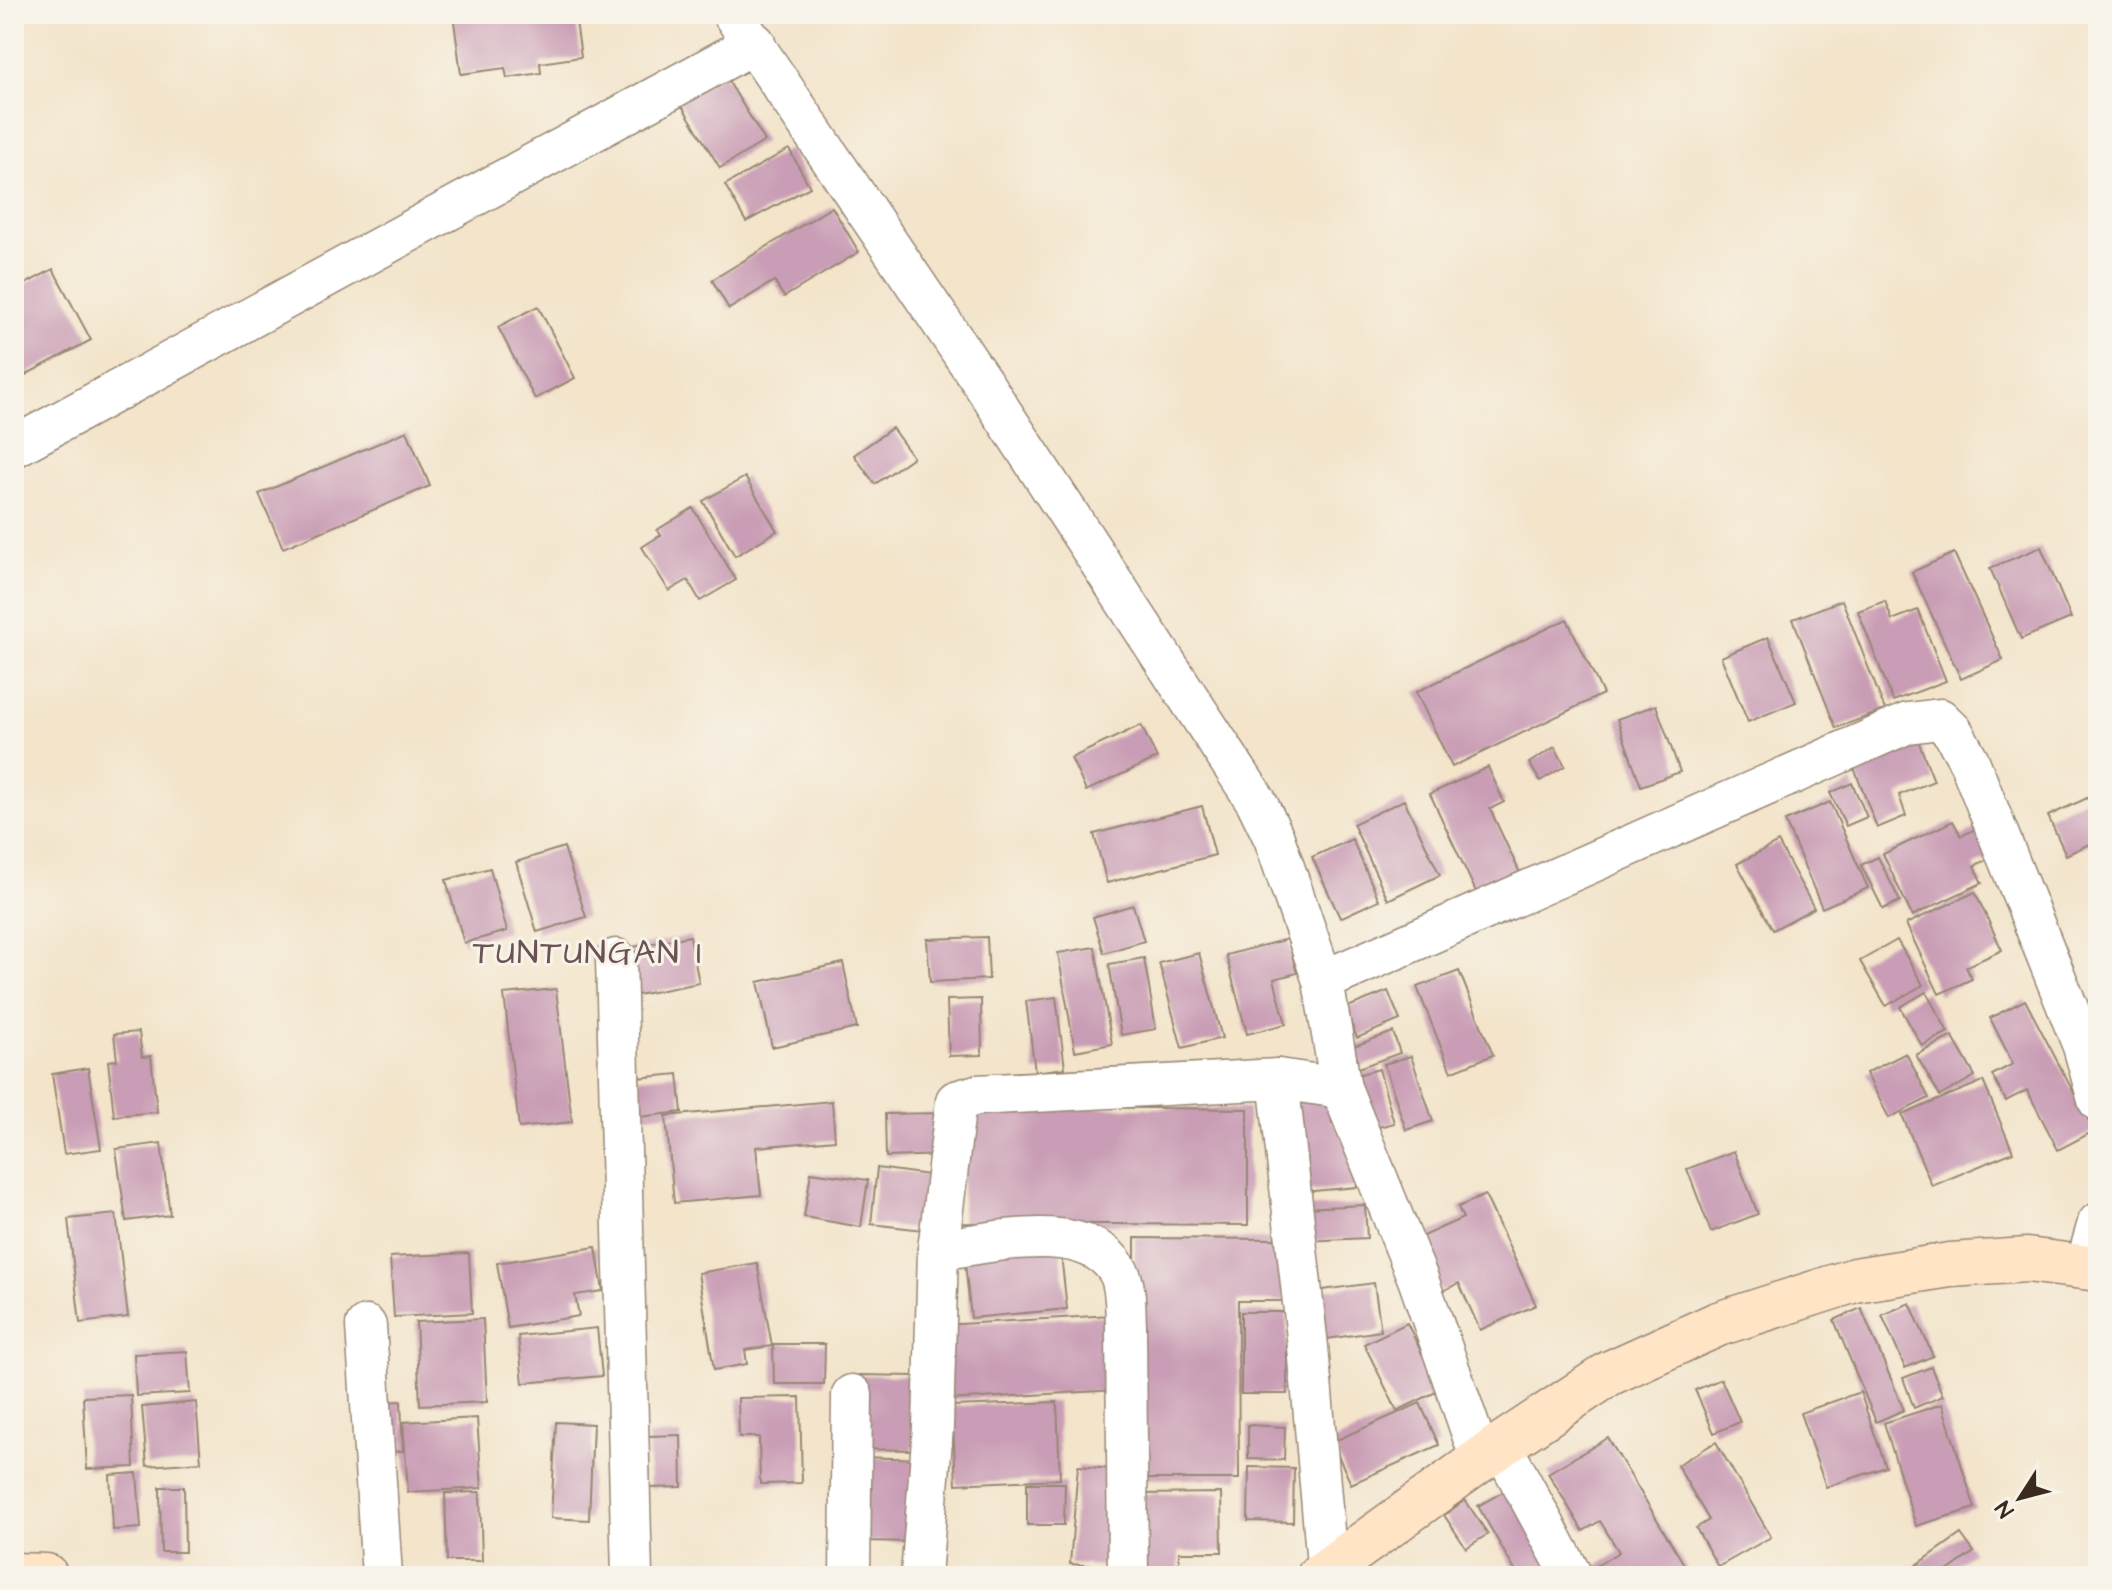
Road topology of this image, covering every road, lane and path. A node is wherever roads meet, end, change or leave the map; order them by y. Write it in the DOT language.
graph roads {
  1 [pos="744,28"];
  2 [pos="14,447"];
  3 [pos="616,959"];
  4 [pos="1323,981"];
  5 [pos="1278,1079"];
  6 [pos="1341,1088"];
  7 [pos="2098,1100"];
  8 [pos="2098,1223"];
  9 [pos="938,1250"];
  10 [pos="2092,1267"];
  11 [pos="366,1326"];
  12 [pos="852,1395"];
  13 [pos="1491,1452"];
  14 [pos="14,1575"];
  15 [pos="1324,1575"];
  16 [pos="46,1576"];
  17 [pos="382,1576"];
  18 [pos="632,1576"];
  19 [pos="850,1576"];
  20 [pos="921,1576"];
  21 [pos="1128,1576"];
  22 [pos="1572,1576"];
  1 -- 2 [label="street"];
  1 -- 4 [label="street"];
  3 -- 18 [label="street"];
  4 -- 6 [label="street"];
  4 -- 7 [label="street"];
  5 -- 6 [label="street"];
  5 -- 9 [label="street"];
  5 -- 15 [label="street"];
  6 -- 13 [label="street"];
  8 -- 10 [label="street"];
  9 -- 20 [label="street"];
  9 -- 21 [label="street"];
  10 -- 13 [label="street"];
  11 -- 17 [label="street"];
  12 -- 19 [label="street"];
  13 -- 15 [label="street"];
  13 -- 22 [label="street"];
  14 -- 16 [label="street"];
}
